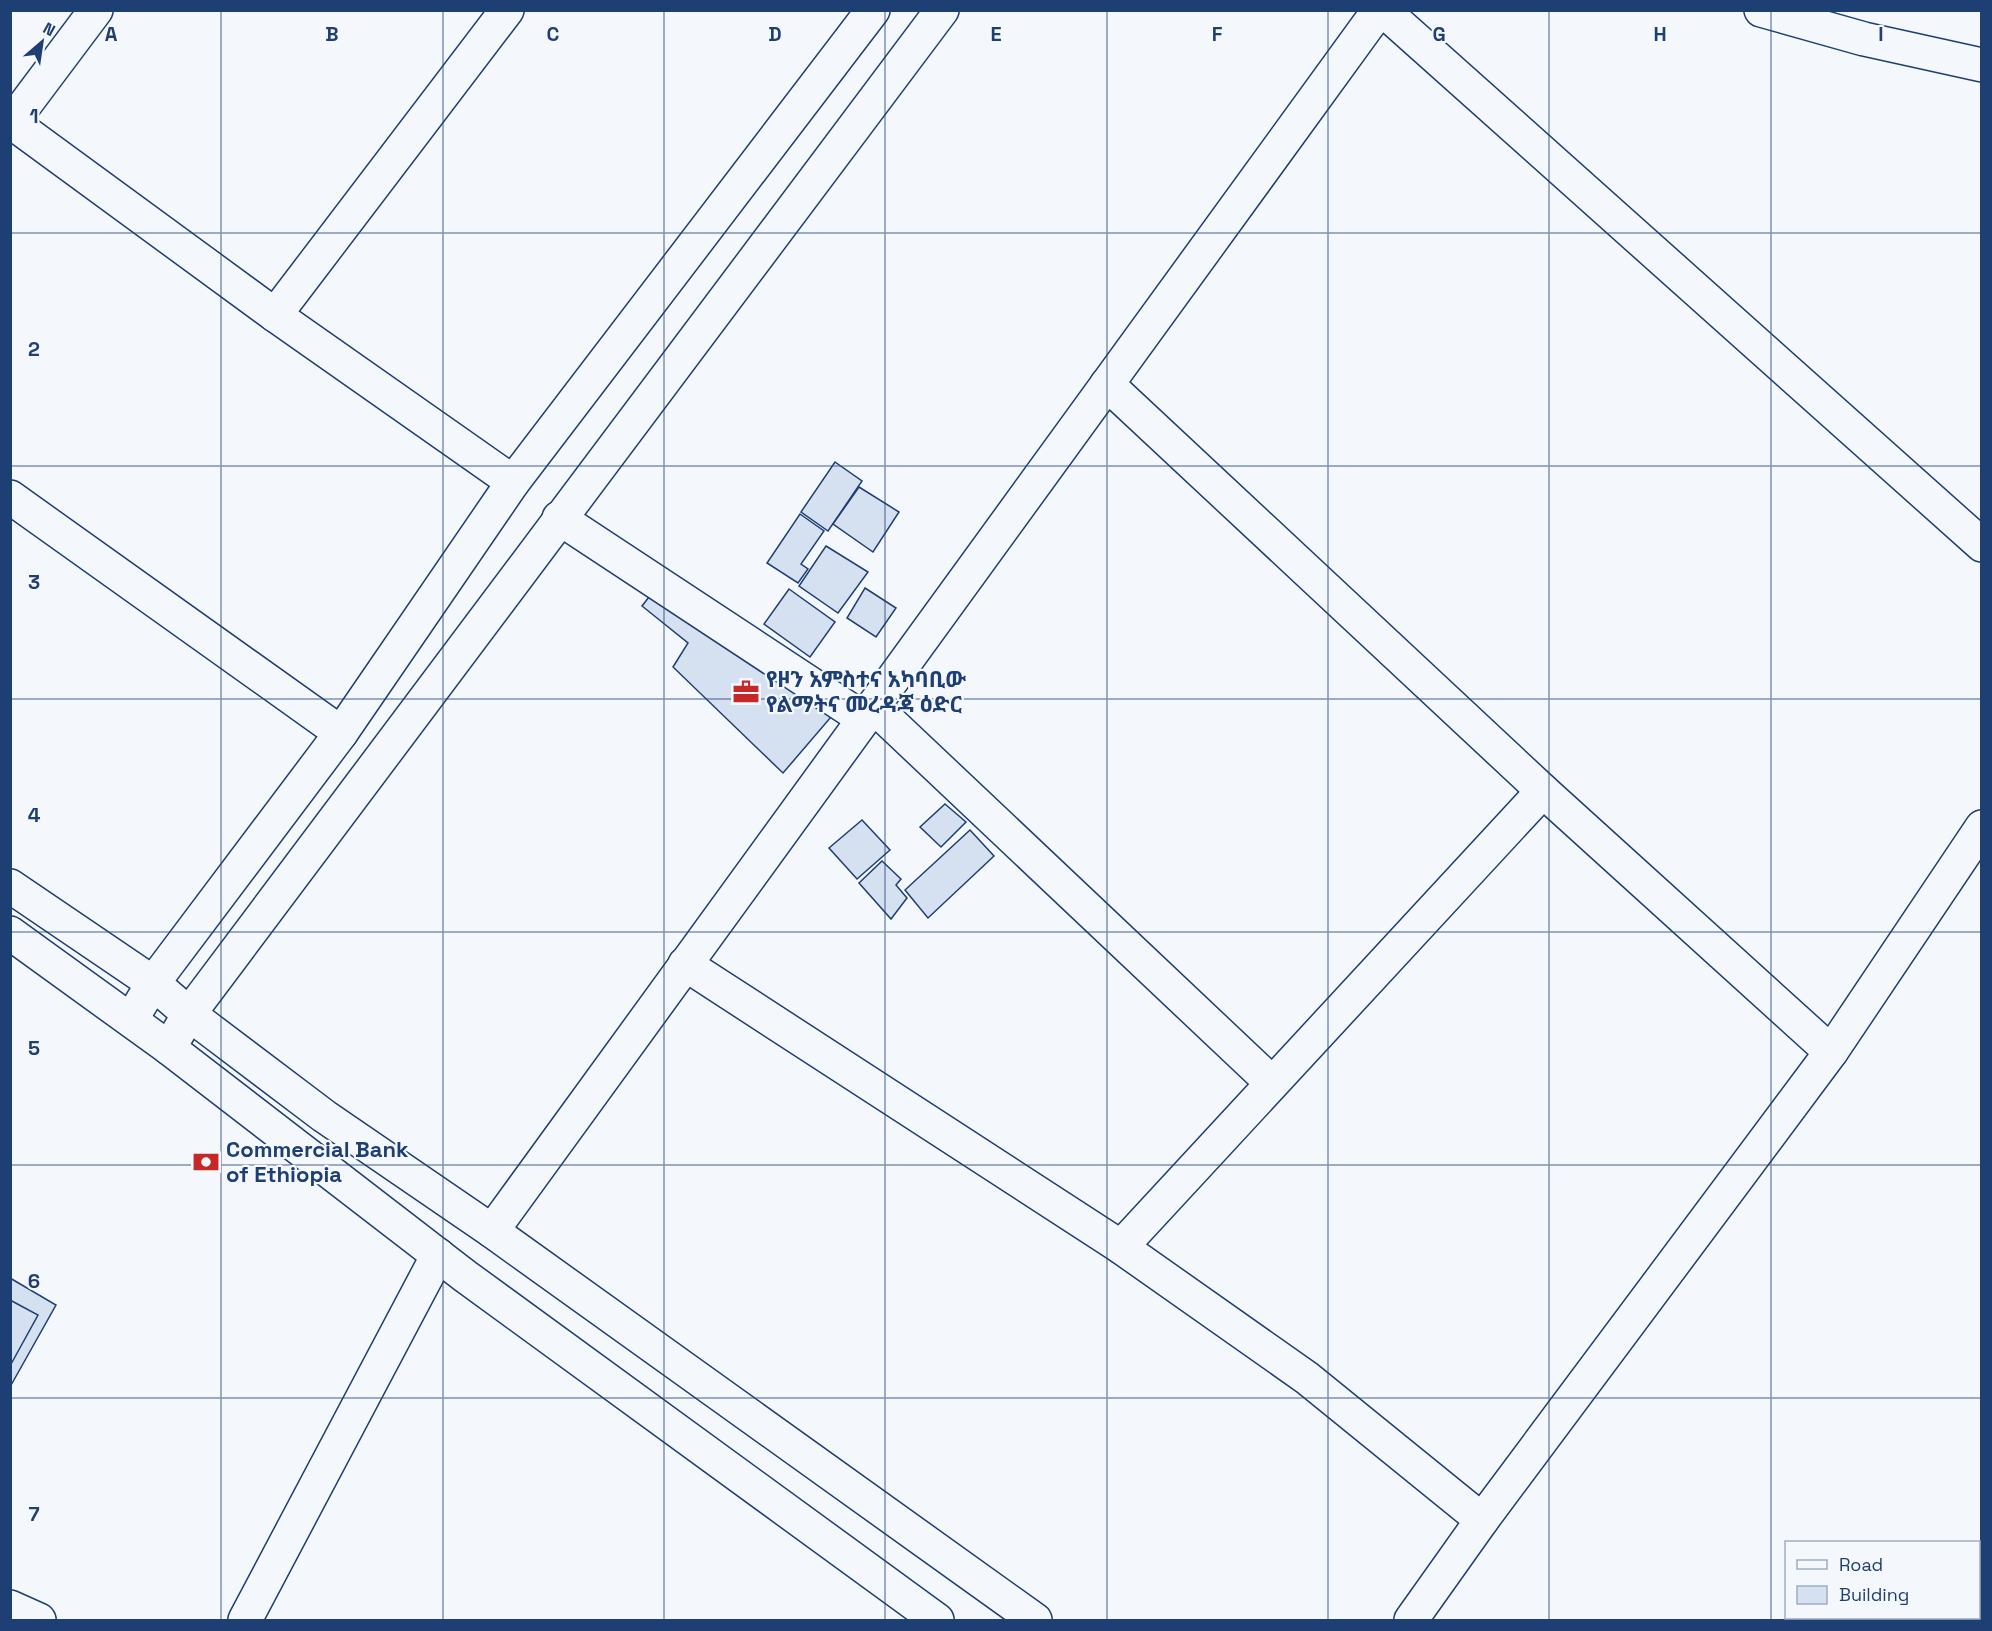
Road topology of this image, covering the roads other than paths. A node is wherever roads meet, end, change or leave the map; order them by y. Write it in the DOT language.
graph roads {
  1 [pos="96,10"];
  2 [pos="507,10"];
  3 [pos="873,10"];
  4 [pos="942,10"];
  5 [pos="1381,10"];
  6 [pos="1761,10"];
  7 [pos="1982,65"];
  8 [pos="11,122"];
  9 [pos="275,315"];
  10 [pos="1107,384"];
  11 [pos="513,482"];
  12 [pos="10,497"];
  13 [pos="559,518"];
  14 [pos="1982,545"];
  15 [pos="868,713"];
  16 [pos="341,733"];
  17 [pos="1543,791"];
  18 [pos="1982,827"];
  19 [pos="10,886"];
  20 [pos="10,933"];
  21 [pos="685,964"];
  22 [pos="153,983"];
  23 [pos="189,1014"];
  24 [pos="131,1020"];
  25 [pos="169,1048"];
  26 [pos="1831,1052"];
  27 [pos="1272,1083"];
  28 [pos="492,1231"];
  29 [pos="1121,1247"];
  30 [pos="438,1255"];
  31 [pos="1482,1520"];
  32 [pos="10,1607"];
  33 [pos="39,1620"];
  34 [pos="245,1620"];
  35 [pos="937,1620"];
  36 [pos="1035,1620"];
  37 [pos="1411,1620"];
  1 -- 8 [label="main road"];
  2 -- 9 [label="main road"];
  3 -- 11 [label="main road"];
  4 -- 13 [label="main road"];
  5 -- 10 [label="main road"];
  5 -- 14 [label="main road"];
  6 -- 7 [label="main road"];
  8 -- 9 [label="main road"];
  9 -- 11 [label="main road"];
  10 -- 15 [label="main road"];
  10 -- 17 [label="main road"];
  11 -- 16 [label="main road"];
  12 -- 16 [label="main road"];
  13 -- 15 [label="main road"];
  13 -- 23 [label="main road"];
  15 -- 21 [label="main road"];
  15 -- 27 [label="main road"];
  16 -- 22 [label="main road"];
  17 -- 26 [label="main road"];
  17 -- 27 [label="main road"];
  18 -- 26 [label="main road"];
  19 -- 22 [label="main road"];
  20 -- 24 [label="main road"];
  21 -- 28 [label="main road"];
  21 -- 29 [label="main road"];
  22 -- 23 [label="main road"];
  22 -- 24 [label="main road"];
  23 -- 25 [label="main road"];
  23 -- 28 [label="main road"];
  24 -- 25 [label="main road"];
  25 -- 30 [label="main road"];
  26 -- 31 [label="main road"];
  27 -- 29 [label="main road"];
  28 -- 36 [label="main road"];
  29 -- 31 [label="main road"];
  30 -- 34 [label="main road"];
  30 -- 35 [label="main road"];
  31 -- 37 [label="main road"];
  32 -- 33 [label="main road"];
}
